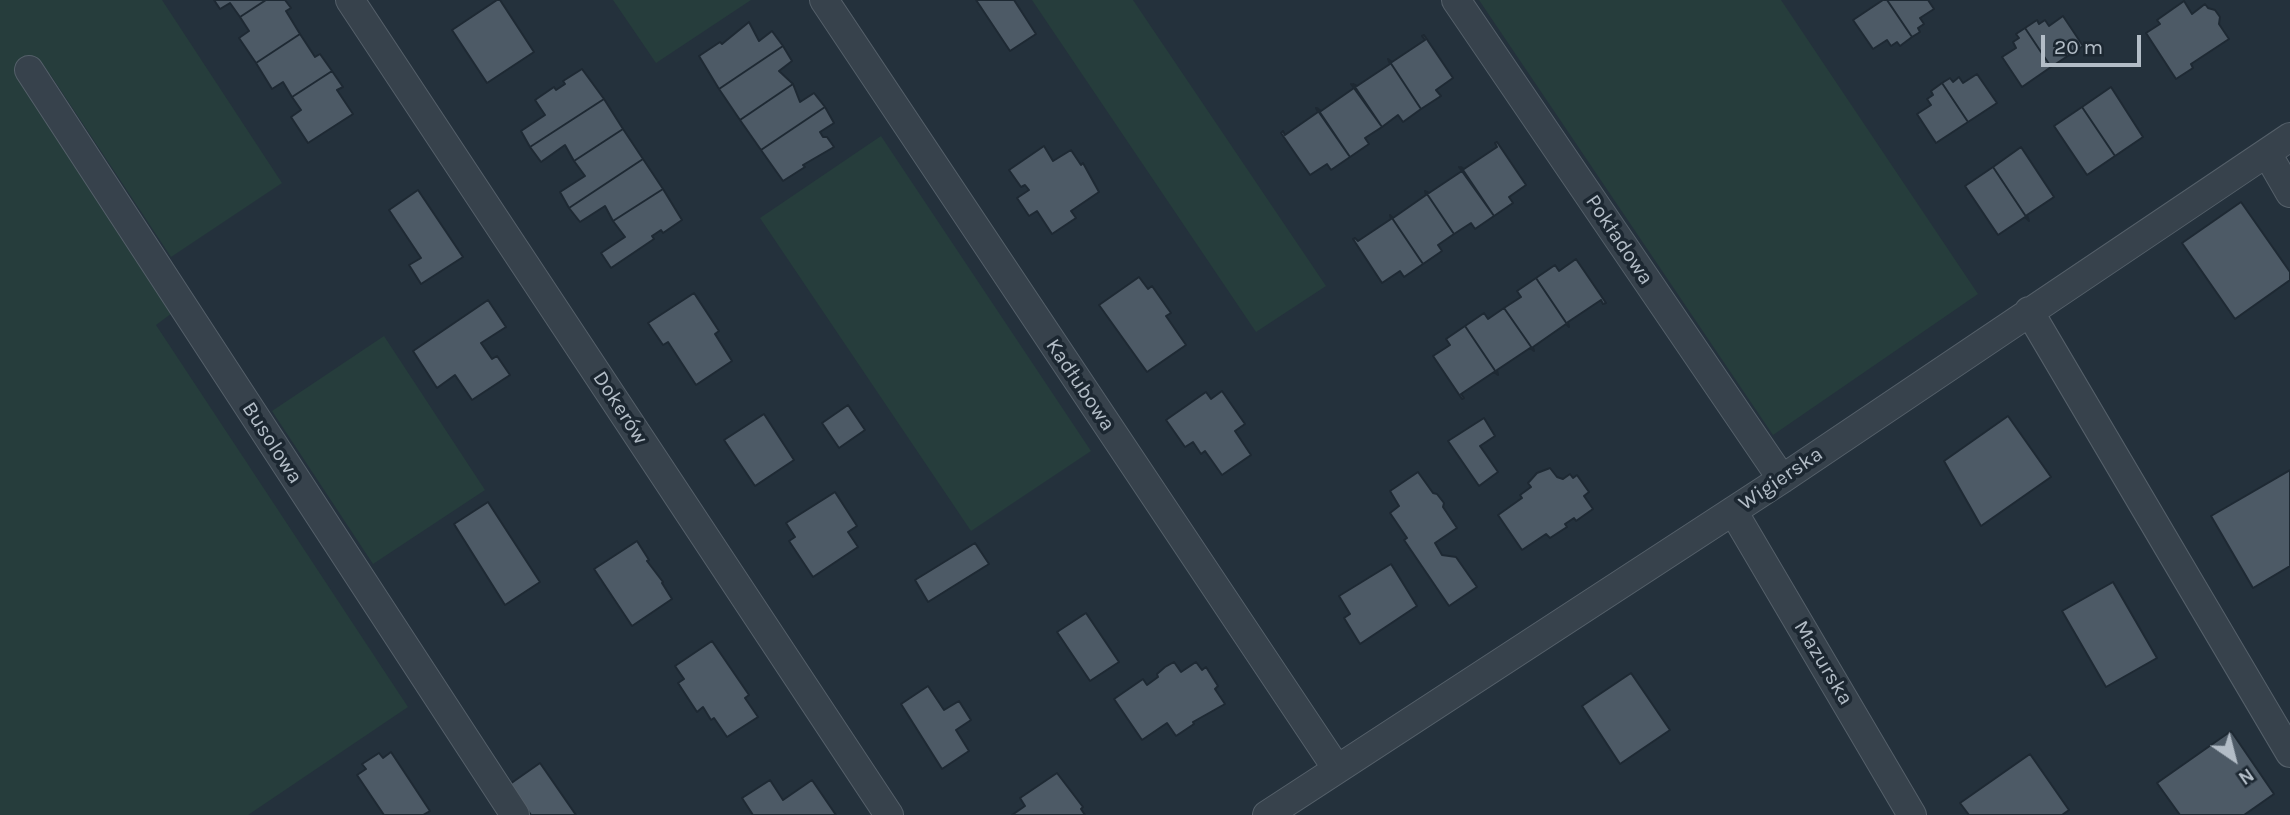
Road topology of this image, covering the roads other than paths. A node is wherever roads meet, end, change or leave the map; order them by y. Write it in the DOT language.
graph roads {
  1 [pos="350,0"];
  2 [pos="824,0"];
  3 [pos="1456,0"];
  4 [pos="29,70"];
  5 [pos="2290,137"];
  6 [pos="2267,153"];
  7 [pos="2290,192"];
  8 [pos="2029,311"];
  9 [pos="1782,479"];
  10 [pos="1733,511"];
  11 [pos="2290,753"];
  12 [pos="1337,769"];
  13 [pos="515,815"];
  14 [pos="889,815"];
  15 [pos="1267,815"];
  16 [pos="1912,815"];
  1 -- 14 [label="street, Dokerów"];
  2 -- 12 [label="street, Kadłubowa"];
  3 -- 9 [label="street, Pokładowa"];
  4 -- 13 [label="street, Busolowa"];
  5 -- 6 [label="street, Wigierska"];
  6 -- 7 [label="street"];
  6 -- 8 [label="street, Wigierska"];
  8 -- 9 [label="street, Wigierska"];
  8 -- 11 [label="street"];
  9 -- 10 [label="street, Wigierska"];
  10 -- 12 [label="street, Wigierska"];
  10 -- 16 [label="street, Mazurska"];
  12 -- 15 [label="street, Wigierska"];
}
